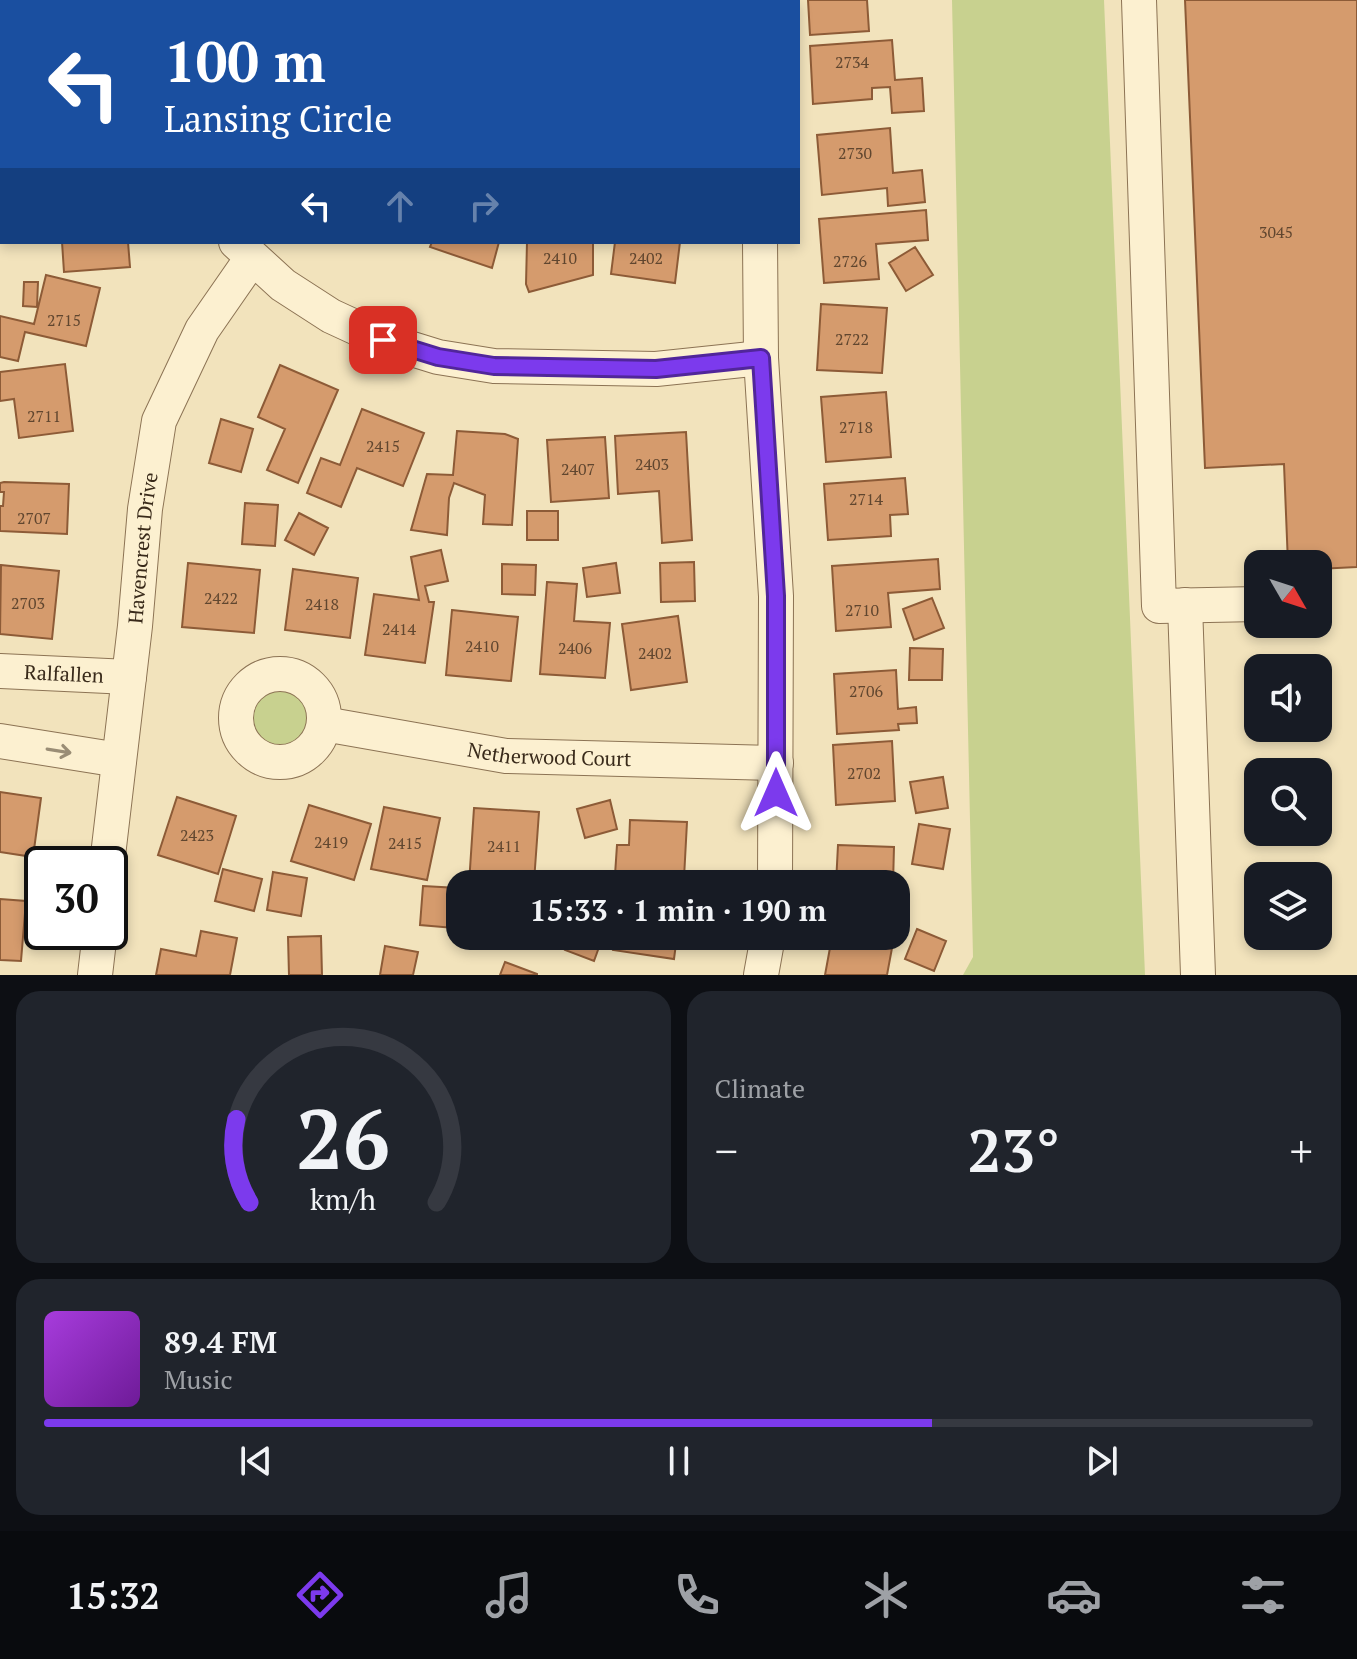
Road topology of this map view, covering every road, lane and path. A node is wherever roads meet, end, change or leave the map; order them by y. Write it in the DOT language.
graph roads {
  1 [pos="1139,0"];
  2 [pos="760,244"];
  3 [pos="244,250"];
  4 [pos="761,358"];
  5 [pos="1244,604"];
  6 [pos="1185,605"];
  7 [pos="0,671"];
  8 [pos="129,677"];
  9 [pos="324,724"];
  10 [pos="0,741"];
  11 [pos="119,760"];
  12 [pos="776,763"];
  13 [pos="109,846"];
  14 [pos="775,870"];
  15 [pos="98,950"];
  16 [pos="765,950"];
  17 [pos="95,975"];
  18 [pos="761,975"];
  19 [pos="1198,975"];
  1 -- 6 [label="street"];
  2 -- 4 [label="street"];
  3 -- 4 [label="street"];
  3 -- 8 [label="street, Havencrest Drive"];
  4 -- 12 [label="street"];
  5 -- 6 [label="street"];
  6 -- 19 [label="street"];
  7 -- 8 [label="street, Ralfallen"];
  8 -- 11 [label="street, Havencrest Drive"];
  9 -- 12 [label="street, Netherwood Court"];
  10 -- 11 [label="street, one-way"];
  11 -- 13 [label="street, Havencrest Drive"];
  12 -- 14 [label="street"];
  15 -- 17 [label="street"];
  16 -- 18 [label="street"];
}
